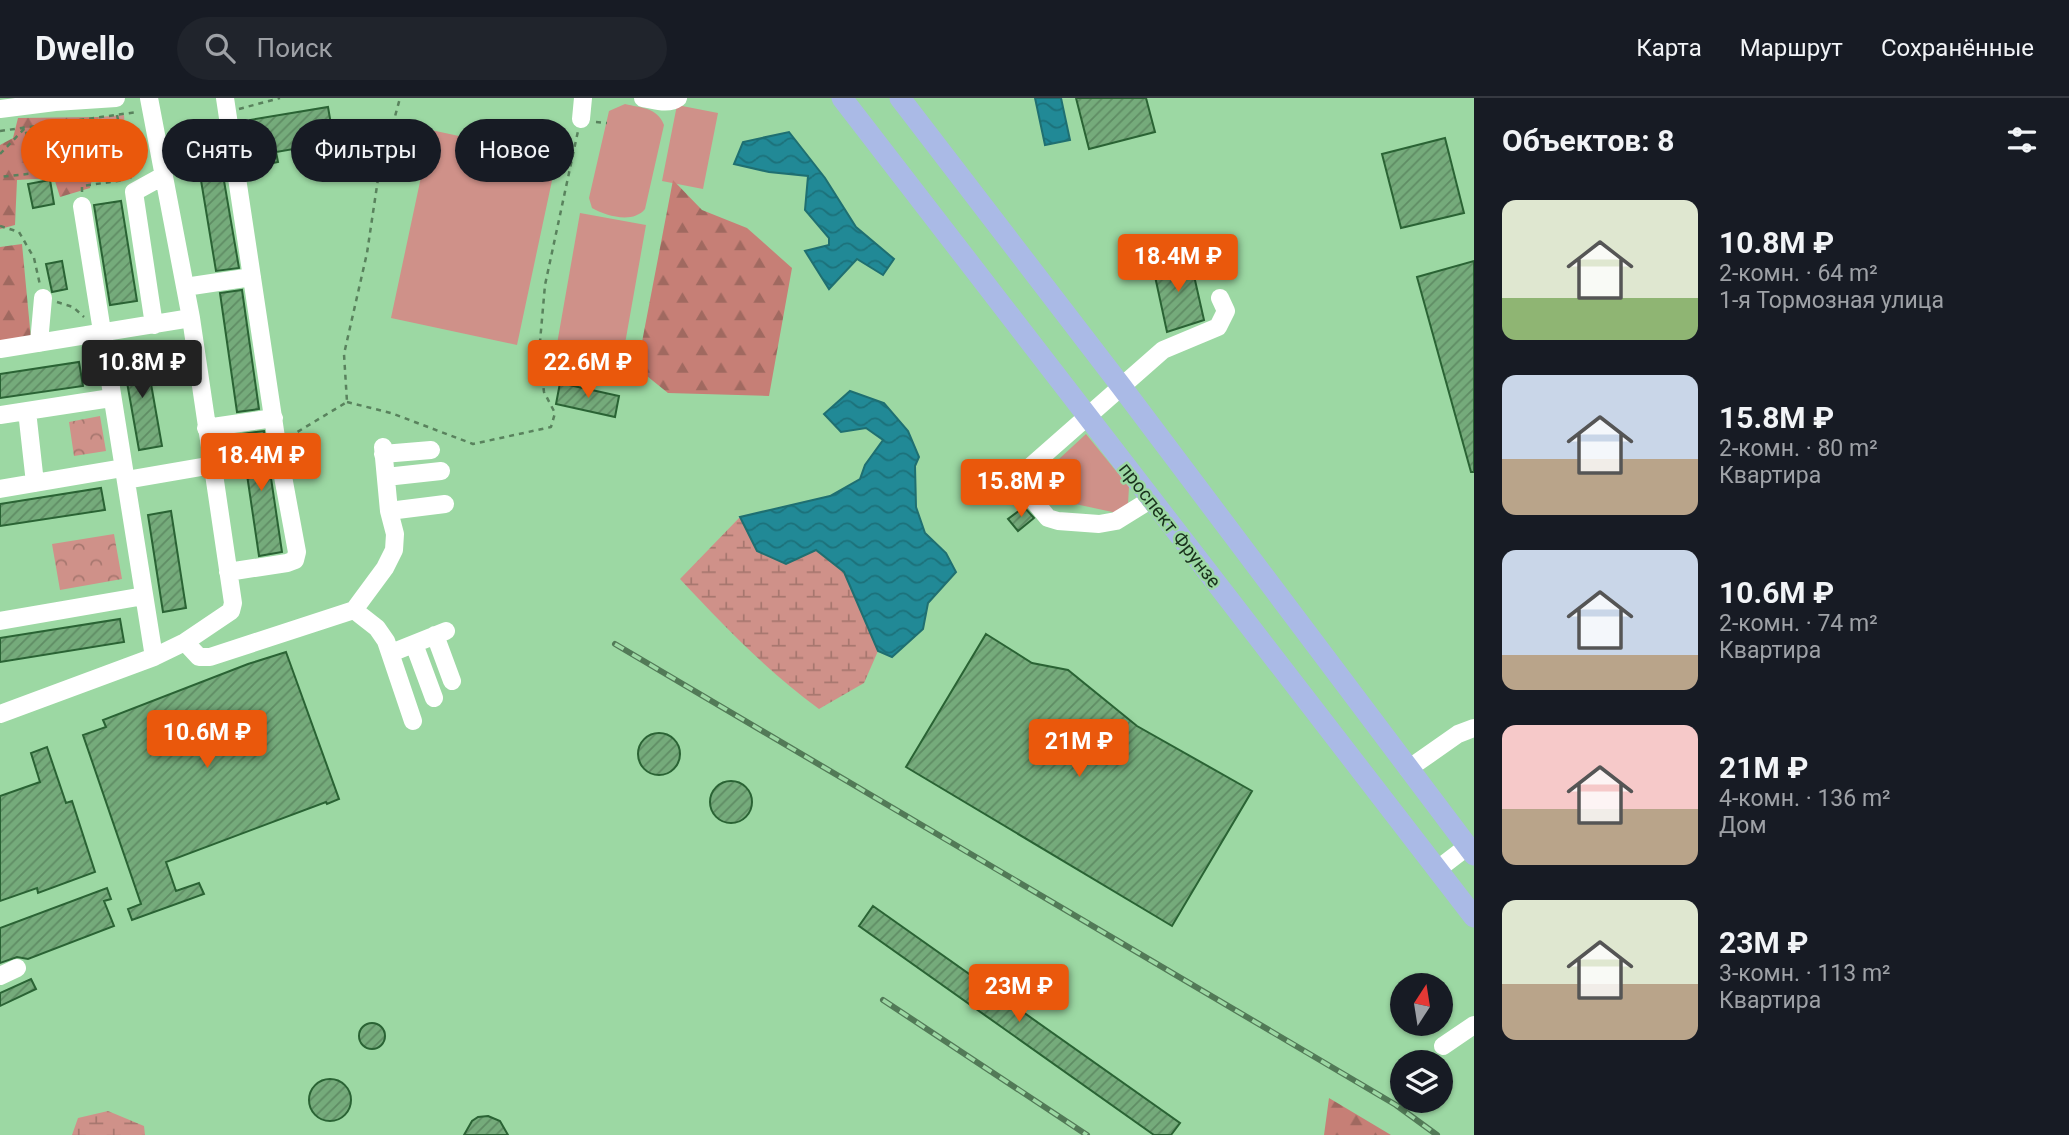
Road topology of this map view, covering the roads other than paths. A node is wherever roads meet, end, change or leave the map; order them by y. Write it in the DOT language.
graph roads {
  1 [pos="583,98"];
  2 [pos="643,98"];
  3 [pos="678,98"];
  4 [pos="842,98"];
  5 [pos="900,98"];
  6 [pos="150,104"];
  7 [pos="9,105"];
  8 [pos="225,105"];
  9 [pos="117,106"];
  10 [pos="581,119"];
  11 [pos="162,170"];
  12 [pos="162,177"];
  13 [pos="164,182"];
  14 [pos="82,206"];
  15 [pos="253,277"];
  16 [pos="185,287"];
  17 [pos="43,298"];
  18 [pos="1220,298"];
  19 [pos="191,318"];
  20 [pos="154,325"];
  21 [pos="102,333"];
  22 [pos="38,343"];
  23 [pos="0,349"];
  24 [pos="1121,386"];
  25 [pos="111,398"];
  26 [pos="27,411"];
  27 [pos="0,415"];
  28 [pos="1086,417"];
  29 [pos="274,418"];
  30 [pos="206,428"];
  31 [pos="431,450"];
  32 [pos="213,465"];
  33 [pos="441,471"];
  34 [pos="124,474"];
  35 [pos="386,477"];
  36 [pos="35,483"];
  37 [pos="0,489"];
  38 [pos="1150,500"];
  39 [pos="446,504"];
  40 [pos="389,512"];
  41 [pos="228,572"];
  42 [pos="144,596"];
  43 [pos="354,610"];
  44 [pos="0,621"];
  45 [pos="185,642"];
  46 [pos="414,644"];
  47 [pos="391,653"];
  48 [pos="154,657"];
  49 [pos="452,681"];
  50 [pos="434,698"];
  51 [pos="0,714"];
  52 [pos="413,721"];
  53 [pos="1474,728"];
  54 [pos="1408,769"];
  55 [pos="1471,851"];
  56 [pos="1437,869"];
  57 [pos="1474,917"];
  58 [pos="17,968"];
  59 [pos="0,976"];
  60 [pos="1474,1025"];
  61 [pos="1443,1046"];
  1 -- 10 [label="street"];
  2 -- 3 [label="street"];
  4 -- 28 [label="main road, проспект Фрунзе"];
  5 -- 24 [label="main road"];
  6 -- 11 [label="street"];
  7 -- 9 [label="street"];
  8 -- 15 [label="street"];
  12 -- 20 [label="street"];
  13 -- 16 [label="street"];
  14 -- 21 [label="street"];
  15 -- 16 [label="street"];
  15 -- 29 [label="street"];
  16 -- 19 [label="street"];
  17 -- 22 [label="street"];
  18 -- 24 [label="street"];
  19 -- 20 [label="street"];
  19 -- 30 [label="street"];
  20 -- 21 [label="street"];
  21 -- 22 [label="street"];
  21 -- 25 [label="street"];
  22 -- 23 [label="street"];
  24 -- 28 [label="street"];
  24 -- 54 [label="main road"];
  25 -- 26 [label="street"];
  25 -- 34 [label="street"];
  26 -- 27 [label="street"];
  26 -- 36 [label="street"];
  28 -- 38 [label="main road, проспект Фрунзе"];
  28 -- 38 [label="street"];
  29 -- 30 [label="street"];
  29 -- 41 [label="street"];
  30 -- 32 [label="street"];
  31 -- 35 [label="street"];
  32 -- 34 [label="street"];
  32 -- 41 [label="street"];
  33 -- 35 [label="street"];
  34 -- 36 [label="street"];
  34 -- 42 [label="street"];
  35 -- 40 [label="street"];
  36 -- 37 [label="street"];
  38 -- 56 [label="main road, проспект Фрунзе"];
  39 -- 40 [label="street"];
  40 -- 43 [label="street"];
  41 -- 45 [label="street"];
  42 -- 44 [label="street"];
  42 -- 48 [label="street"];
  43 -- 45 [label="street"];
  43 -- 47 [label="street"];
  45 -- 48 [label="street"];
  46 -- 47 [label="street"];
  46 -- 49 [label="street"];
  46 -- 50 [label="street"];
  47 -- 52 [label="street"];
  48 -- 51 [label="street"];
  53 -- 54 [label="street"];
  54 -- 55 [label="main road"];
  55 -- 56 [label="street"];
  56 -- 57 [label="main road, проспект Фрунзе"];
  58 -- 59 [label="street"];
  60 -- 61 [label="street"];
}
